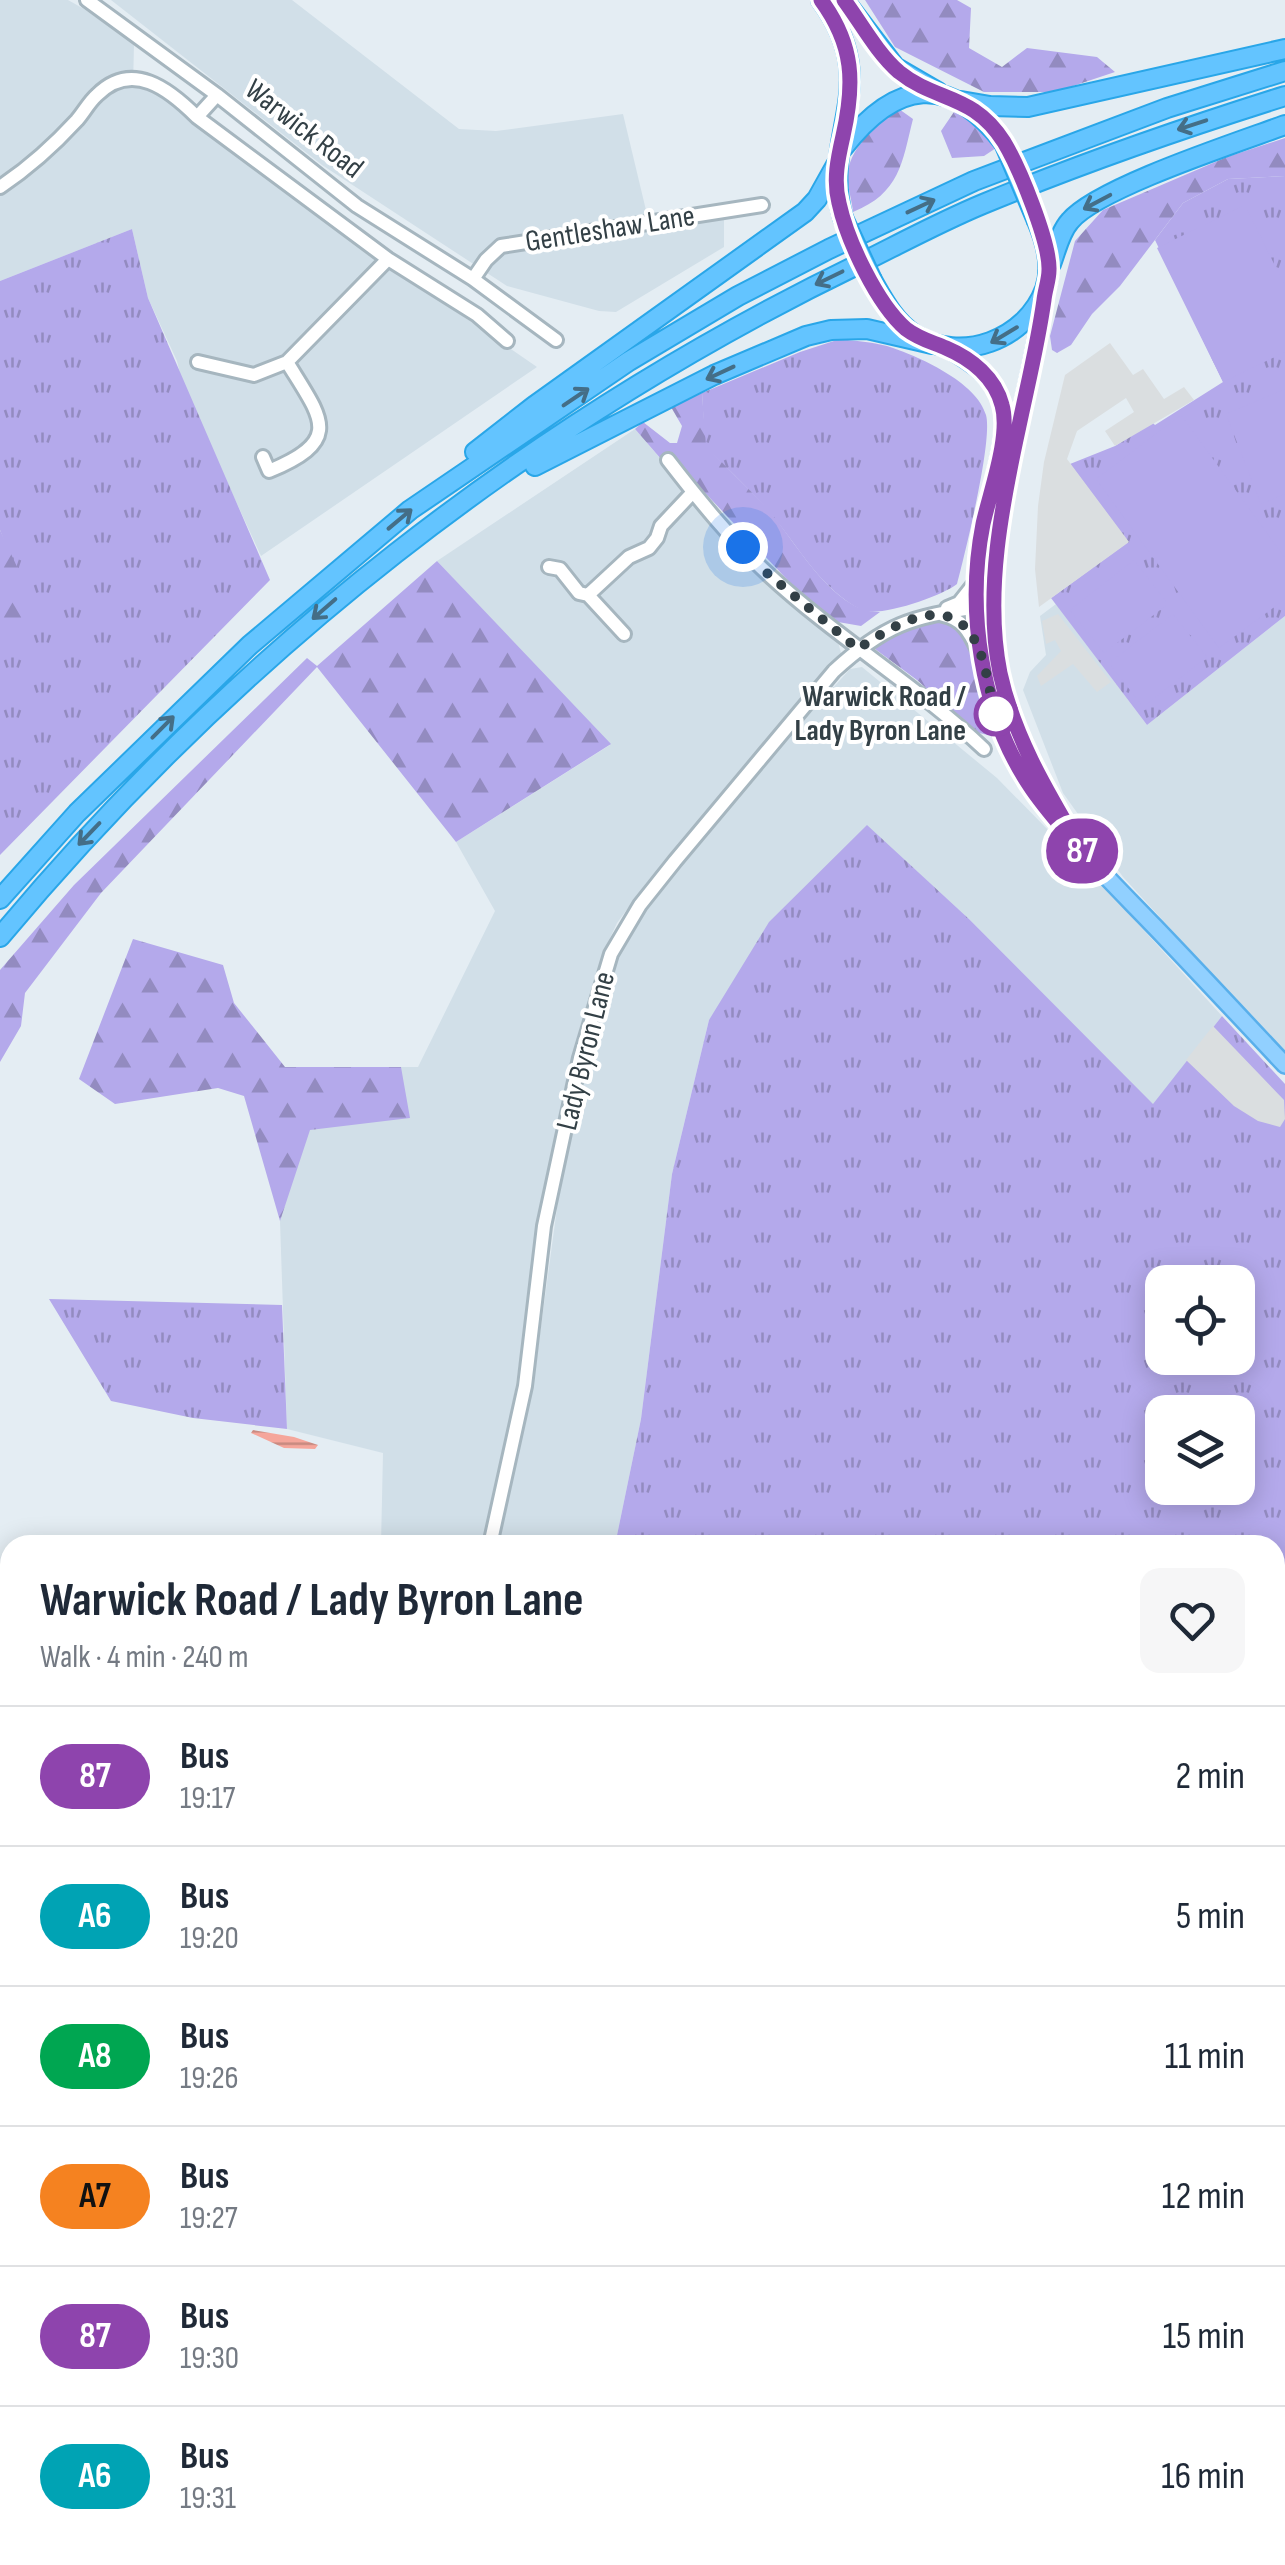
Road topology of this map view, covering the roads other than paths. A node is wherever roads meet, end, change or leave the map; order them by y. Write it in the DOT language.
graph roads {
  1 [pos="87,0"];
  2 [pos="821,0"];
  3 [pos="844,0"];
  4 [pos="1285,49"];
  5 [pos="1285,71"];
  6 [pos="217,95"];
  7 [pos="1285,96"];
  8 [pos="951,97"];
  9 [pos="197,117"];
  10 [pos="1285,125"];
  11 [pos="838,159"];
  12 [pos="0,187"];
  13 [pos="762,205"];
  14 [pos="388,259"];
  15 [pos="1049,270"];
  16 [pos="474,280"];
  17 [pos="1045,291"];
  18 [pos="492,295"];
  19 [pos="477,315"];
  20 [pos="556,340"];
  21 [pos="508,341"];
  22 [pos="938,346"];
  23 [pos="198,362"];
  24 [pos="288,362"];
  25 [pos="263,457"];
  26 [pos="668,460"];
  27 [pos="437,490"];
  28 [pos="692,492"];
  29 [pos="1006,494"];
  30 [pos="558,564"];
  31 [pos="978,579"];
  32 [pos="351,586"];
  33 [pos="588,594"];
  34 [pos="978,607"];
  35 [pos="936,613"];
  36 [pos="624,634"];
  37 [pos="858,649"];
  38 [pos="982,660"];
  39 [pos="984,749"];
  40 [pos="1082,851"];
  41 [pos="0,899"];
  42 [pos="0,937"];
  43 [pos="1285,1065"];
  44 [pos="492,1535"];
  1 -- 6 [label="street, Warwick Road"];
  2 -- 11 [label="highway"];
  3 -- 8 [label="highway"];
  4 -- 8 [label="highway"];
  27 -- 5 [label="highway, one-way"];
  6 -- 9 [label="street"];
  6 -- 16 [label="street, Warwick Road"];
  7 -- 32 [label="highway, one-way"];
  8 -- 11 [label="highway"];
  8 -- 15 [label="highway, bridge"];
  9 -- 12 [label="street, Warwick Road"];
  9 -- 14 [label="street, Warwick Road"];
  10 -- 15 [label="highway, one-way"];
  11 -- 22 [label="highway, bridge"];
  11 -- 27 [label="highway"];
  13 -- 16 [label="street, Gentleshaw Lane"];
  14 -- 19 [label="street, Warwick Road"];
  14 -- 24 [label="street"];
  15 -- 17 [label="highway"];
  16 -- 18 [label="street, Warwick Road"];
  17 -- 22 [label="highway, one-way"];
  17 -- 29 [label="main road"];
  18 -- 19 [label="street"];
  18 -- 20 [label="street, Warwick Road"];
  19 -- 21 [label="street, Warwick Road"];
  22 -- 31 [label="main road"];
  22 -- 32 [label="highway, one-way"];
  23 -- 24 [label="street"];
  24 -- 25 [label="street"];
  26 -- 28 [label="street"];
  41 -- 27 [label="highway, one-way"];
  28 -- 33 [label="street"];
  28 -- 37 [label="street"];
  29 -- 34 [label="main road"];
  29 -- 40 [label="main road"];
  30 -- 33 [label="street"];
  31 -- 34 [label="main road"];
  31 -- 35 [label="street"];
  32 -- 42 [label="highway, one-way"];
  33 -- 36 [label="street"];
  34 -- 35 [label="street, Lady Byron Lane"];
  34 -- 38 [label="main road"];
  35 -- 37 [label="street, Lady Byron Lane"];
  35 -- 38 [label="street"];
  37 -- 39 [label="street"];
  37 -- 44 [label="street, Lady Byron Lane"];
  38 -- 40 [label="main road"];
  40 -- 43 [label="main road"];
}
